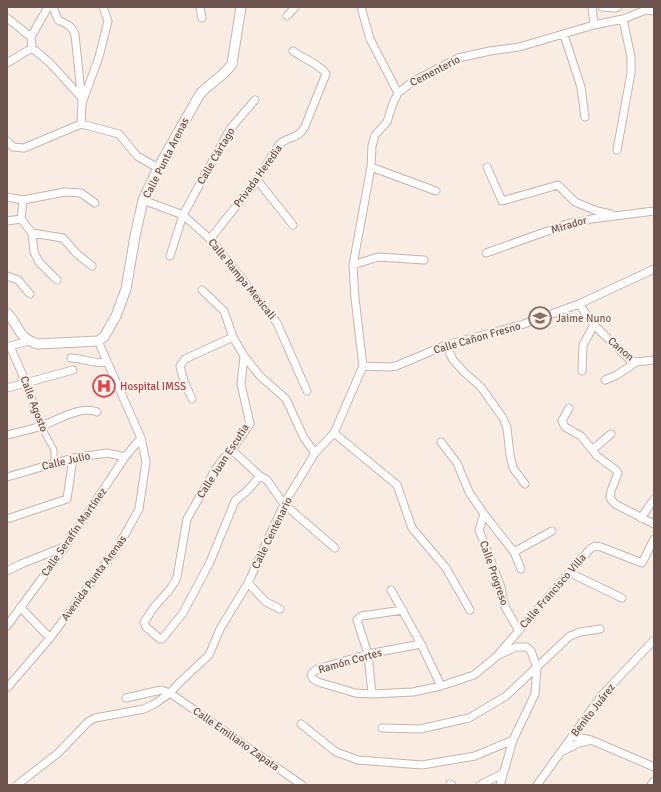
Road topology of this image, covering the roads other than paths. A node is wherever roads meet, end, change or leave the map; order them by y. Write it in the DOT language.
graph roads {
  1 [pos="48,7"];
  2 [pos="53,7"];
  3 [pos="102,7"];
  4 [pos="200,7"];
  5 [pos="241,7"];
  6 [pos="295,7"];
  7 [pos="361,7"];
  8 [pos="592,7"];
  9 [pos="602,7"];
  10 [pos="618,7"];
  11 [pos="647,8"];
  12 [pos="654,11"];
  13 [pos="287,16"];
  14 [pos="7,18"];
  15 [pos="202,18"];
  16 [pos="623,19"];
  17 [pos="594,25"];
  18 [pos="564,35"];
  19 [pos="31,37"];
  20 [pos="32,48"];
  21 [pos="293,51"];
  22 [pos="7,63"];
  23 [pos="398,92"];
  24 [pos="82,100"];
  25 [pos="255,100"];
  26 [pos="585,117"];
  27 [pos="82,124"];
  28 [pos="7,141"];
  29 [pos="617,150"];
  30 [pos="371,167"];
  31 [pos="487,167"];
  32 [pos="158,168"];
  33 [pos="257,180"];
  34 [pos="436,191"];
  35 [pos="7,197"];
  36 [pos="23,200"];
  37 [pos="143,200"];
  38 [pos="95,203"];
  39 [pos="654,211"];
  40 [pos="183,215"];
  41 [pos="619,215"];
  42 [pos="21,219"];
  43 [pos="7,221"];
  44 [pos="293,225"];
  45 [pos="32,233"];
  46 [pos="210,239"];
  47 [pos="486,254"];
  48 [pos="170,256"];
  49 [pos="424,260"];
  50 [pos="353,265"];
  51 [pos="92,266"];
  52 [pos="654,269"];
  53 [pos="7,276"];
  54 [pos="57,280"];
  55 [pos="202,290"];
  56 [pos="30,294"];
  57 [pos="578,304"];
  58 [pos="7,313"];
  59 [pos="594,324"];
  60 [pos="233,337"];
  61 [pos="29,341"];
  62 [pos="98,341"];
  63 [pos="446,345"];
  64 [pos="8,347"];
  65 [pos="244,356"];
  66 [pos="71,358"];
  67 [pos="654,360"];
  68 [pos="106,362"];
  69 [pos="636,362"];
  70 [pos="363,366"];
  71 [pos="74,370"];
  72 [pos="582,370"];
  73 [pos="605,380"];
  74 [pos="26,383"];
  75 [pos="7,388"];
  76 [pos="307,391"];
  77 [pos="192,399"];
  78 [pos="569,408"];
  79 [pos="97,412"];
  80 [pos="41,426"];
  81 [pos="334,433"];
  82 [pos="611,434"];
  83 [pos="7,435"];
  84 [pos="141,438"];
  85 [pos="441,442"];
  86 [pos="232,450"];
  87 [pos="592,450"];
  88 [pos="315,454"];
  89 [pos="125,457"];
  90 [pos="73,458"];
  91 [pos="54,463"];
  92 [pos="260,476"];
  93 [pos="7,477"];
  94 [pos="525,484"];
  95 [pos="654,499"];
  96 [pos="284,504"];
  97 [pos="484,514"];
  98 [pos="641,518"];
  99 [pos="7,519"];
  100 [pos="654,524"];
  101 [pos="552,531"];
  102 [pos="654,538"];
  103 [pos="65,547"];
  104 [pos="335,548"];
  105 [pos="514,552"];
  106 [pos="521,569"];
  107 [pos="7,571"];
  108 [pos="570,573"];
  109 [pos="248,583"];
  110 [pos="391,590"];
  111 [pos="622,598"];
  112 [pos="20,607"];
  113 [pos="280,608"];
  114 [pos="403,610"];
  115 [pos="470,610"];
  116 [pos="9,619"];
  117 [pos="7,626"];
  118 [pos="600,629"];
  119 [pos="519,631"];
  120 [pos="50,638"];
  121 [pos="654,640"];
  122 [pos="421,644"];
  123 [pos="368,654"];
  124 [pos="496,656"];
  125 [pos="537,668"];
  126 [pos="441,686"];
  127 [pos="7,688"];
  128 [pos="170,693"];
  129 [pos="372,694"];
  130 [pos="126,698"];
  131 [pos="301,724"];
  132 [pos="382,728"];
  133 [pos="572,736"];
  134 [pos="513,740"];
  135 [pos="590,740"];
  136 [pos="561,753"];
  137 [pos="654,767"];
  138 [pos="502,774"];
  139 [pos="654,780"];
  140 [pos="17,785"];
  141 [pos="302,785"];
  142 [pos="480,785"];
  143 [pos="500,785"];
  144 [pos="537,785"];
  145 [pos="651,785"];
  1 -- 19 [label="street"];
  2 -- 24 [label="street"];
  3 -- 24 [label="street"];
  4 -- 15 [label="street"];
  5 -- 32 [label="street, Calle Punta Arenas"];
  6 -- 13 [label="street"];
  7 -- 23 [label="street"];
  8 -- 17 [label="street"];
  9 -- 10 [label="street"];
  11 -- 12 [label="street, Cementerio"];
  11 -- 16 [label="street, Cementerio"];
  14 -- 19 [label="street"];
  16 -- 17 [label="street, Cementerio"];
  16 -- 29 [label="street"];
  17 -- 18 [label="street, Cementerio"];
  18 -- 23 [label="street, Cementerio"];
  18 -- 26 [label="street"];
  19 -- 20 [label="street"];
  20 -- 22 [label="street"];
  20 -- 24 [label="street"];
  21 -- 33 [label="street, Privada Heredia"];
  23 -- 30 [label="street, Cementerio"];
  24 -- 27 [label="street"];
  25 -- 40 [label="street, Calle Cártago"];
  27 -- 28 [label="street"];
  27 -- 32 [label="street"];
  30 -- 34 [label="street"];
  30 -- 50 [label="street, Cementerio"];
  31 -- 41 [label="street"];
  32 -- 37 [label="street, Calle Punta Arenas"];
  33 -- 44 [label="street"];
  33 -- 46 [label="street, Privada Heredia"];
  35 -- 36 [label="street"];
  36 -- 38 [label="street"];
  36 -- 42 [label="street"];
  37 -- 40 [label="street, Calle Rampa Mexicali"];
  37 -- 62 [label="street, Calle Punta Arenas"];
  39 -- 41 [label="street, Mirador"];
  40 -- 46 [label="street, Calle Rampa Mexicali"];
  40 -- 48 [label="street, Calle Cártago"];
  41 -- 47 [label="street, Mirador"];
  42 -- 43 [label="street"];
  42 -- 45 [label="street"];
  45 -- 51 [label="street"];
  45 -- 54 [label="street"];
  46 -- 76 [label="street, Calle Rampa Mexicali"];
  49 -- 50 [label="street"];
  50 -- 70 [label="street, Cementerio"];
  52 -- 57 [label="street, Calle Cañon Fresno"];
  53 -- 56 [label="street"];
  55 -- 60 [label="street"];
  57 -- 59 [label="street, Canon"];
  57 -- 63 [label="street, Calle Cañon Fresno"];
  58 -- 61 [label="street"];
  59 -- 69 [label="street, Canon"];
  59 -- 72 [label="street"];
  60 -- 65 [label="street"];
  60 -- 77 [label="street"];
  61 -- 62 [label="street"];
  61 -- 64 [label="street"];
  62 -- 68 [label="street, Avenida Punta Arenas"];
  63 -- 70 [label="street, Calle Cañon Fresno"];
  63 -- 94 [label="street"];
  64 -- 74 [label="street, Calle Agosto"];
  65 -- 86 [label="street, Calle Juan Escutia"];
  65 -- 88 [label="street"];
  66 -- 68 [label="street"];
  67 -- 69 [label="street, Canon"];
  68 -- 84 [label="street, Avenida Punta Arenas"];
  69 -- 73 [label="street"];
  70 -- 81 [label="street, Calle Centenario"];
  71 -- 74 [label="street"];
  74 -- 75 [label="street"];
  74 -- 80 [label="street, Calle Agosto"];
  78 -- 87 [label="street"];
  79 -- 80 [label="street"];
  80 -- 83 [label="street"];
  80 -- 91 [label="street, Calle Agosto"];
  81 -- 88 [label="street, Calle Centenario"];
  81 -- 115 [label="street"];
  82 -- 87 [label="street"];
  84 -- 89 [label="street, Calle Serafín Martínez"];
  84 -- 120 [label="street, Avenida Punta Arenas"];
  85 -- 97 [label="street"];
  86 -- 92 [label="street"];
  86 -- 92 [label="street, Calle Juan Escutia"];
  87 -- 98 [label="street"];
  88 -- 96 [label="street, Calle Centenario"];
  89 -- 90 [label="street, Calle Julio"];
  89 -- 103 [label="street, Calle Serafín Martínez"];
  90 -- 91 [label="street, Calle Julio"];
  90 -- 99 [label="street"];
  91 -- 93 [label="street, Calle Julio"];
  92 -- 96 [label="street"];
  95 -- 98 [label="street"];
  96 -- 104 [label="street"];
  96 -- 109 [label="street, Calle Centenario"];
  97 -- 105 [label="street, Calle Progreso"];
  97 -- 119 [label="street, Calle Progreso"];
  98 -- 100 [label="street"];
  101 -- 105 [label="street"];
  102 -- 108 [label="street, Calle Francisco Villa"];
  103 -- 107 [label="street"];
  103 -- 112 [label="street, Calle Serafín Martínez"];
  105 -- 106 [label="street, Calle Progreso"];
  108 -- 111 [label="street"];
  108 -- 119 [label="street, Calle Francisco Villa"];
  109 -- 113 [label="street"];
  109 -- 128 [label="street, Calle Centenario"];
  110 -- 114 [label="street"];
  112 -- 116 [label="street, Calle Serafín Martínez"];
  112 -- 120 [label="street"];
  114 -- 122 [label="street"];
  114 -- 123 [label="street"];
  116 -- 117 [label="street, Calle Serafín Martínez"];
  118 -- 125 [label="street"];
  119 -- 124 [label="street, Calle Francisco Villa"];
  120 -- 127 [label="street, Avenida Punta Arenas"];
  121 -- 133 [label="street, Benito Juárez"];
  122 -- 123 [label="street, Ramón Cortes"];
  122 -- 126 [label="street"];
  123 -- 129 [label="street"];
  123 -- 129 [label="street, Ramón Cortes"];
  124 -- 125 [label="street"];
  124 -- 126 [label="street, Ramón Cortes"];
  125 -- 132 [label="street"];
  125 -- 134 [label="street"];
  126 -- 129 [label="street, Ramón Cortes"];
  128 -- 130 [label="street"];
  128 -- 140 [label="street, Calle Centenario"];
  128 -- 141 [label="street, Calle Emiliano Zapata"];
  131 -- 134 [label="street"];
  133 -- 135 [label="street"];
  133 -- 136 [label="street, Benito Juárez"];
  134 -- 138 [label="street"];
  135 -- 136 [label="street"];
  135 -- 137 [label="street"];
  136 -- 144 [label="street, Benito Juárez"];
  138 -- 142 [label="street"];
  138 -- 143 [label="street"];
  139 -- 145 [label="street"];
}
